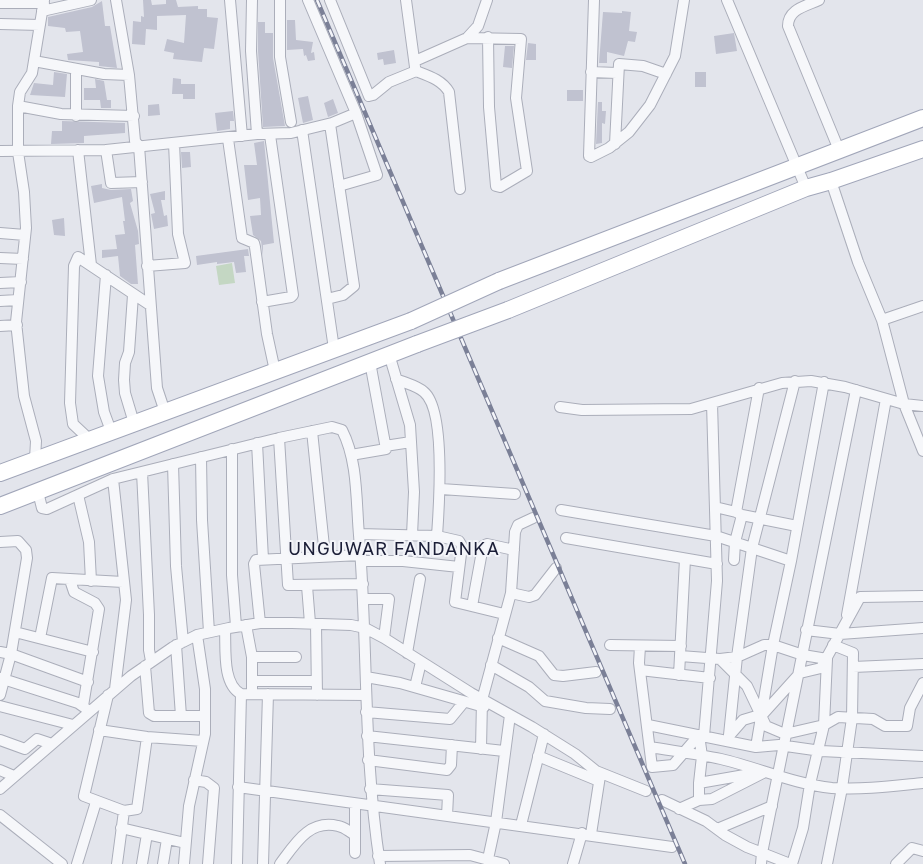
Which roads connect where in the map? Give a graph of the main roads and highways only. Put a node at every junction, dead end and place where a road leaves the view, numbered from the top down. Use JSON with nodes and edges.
{"nodes":[{"id":1,"x":923,"y":118,"type":"edge"},
{"id":2,"x":923,"y":149,"type":"edge"},
{"id":3,"x":0,"y":473,"type":"edge"},
{"id":4,"x":0,"y":506,"type":"edge"}],
"edges":[{"from":1,"to":3,"type":"main road","bridge":true},
{"from":2,"to":4,"type":"main road","bridge":true}]}
